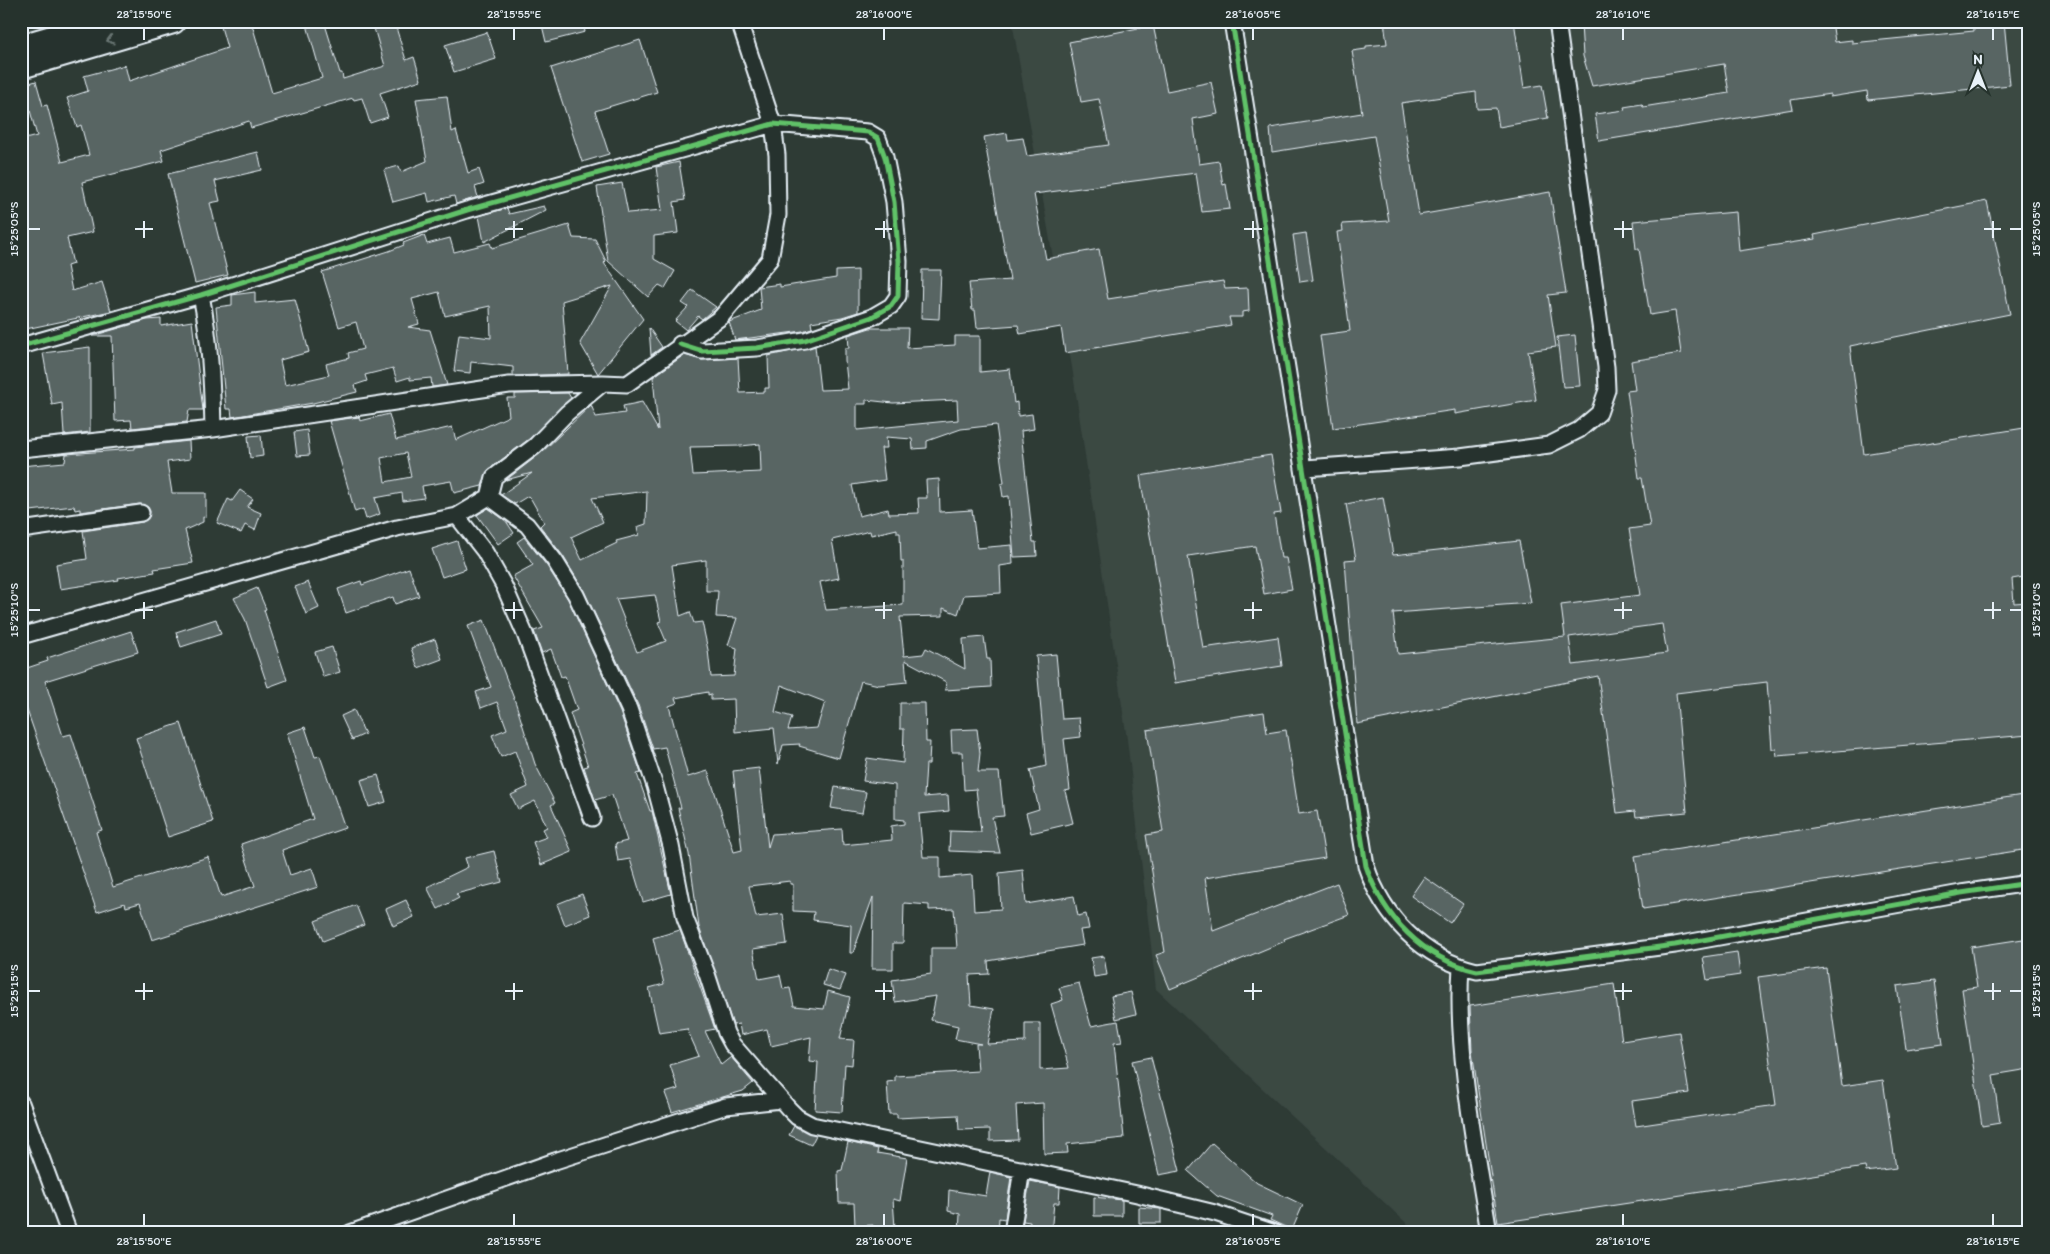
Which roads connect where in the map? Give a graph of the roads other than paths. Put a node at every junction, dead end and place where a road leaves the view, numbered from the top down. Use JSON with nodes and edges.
{"nodes":[{"id":1,"x":110,"y":21,"type":"edge"},
{"id":2,"x":174,"y":21,"type":"edge"},
{"id":3,"x":740,"y":21,"type":"edge"},
{"id":4,"x":1232,"y":21,"type":"edge"},
{"id":5,"x":1557,"y":21,"type":"edge"},
{"id":6,"x":21,"y":47,"type":"edge"},
{"id":7,"x":21,"y":66,"type":"edge"},
{"id":8,"x":773,"y":124,"type":"junction"},
{"id":9,"x":202,"y":295,"type":"junction"},
{"id":10,"x":680,"y":344,"type":"junction"},
{"id":11,"x":21,"y":346,"type":"edge"},
{"id":12,"x":602,"y":383,"type":"junction"},
{"id":13,"x":213,"y":429,"type":"junction"},
{"id":14,"x":21,"y":448,"type":"edge"},
{"id":15,"x":1305,"y":468,"type":"junction"},
{"id":16,"x":489,"y":497,"type":"junction"},
{"id":17,"x":141,"y":513,"type":"dead end"},
{"id":18,"x":457,"y":516,"type":"junction"},
{"id":19,"x":21,"y":530,"type":"edge"},
{"id":20,"x":21,"y":636,"type":"edge"},
{"id":21,"x":592,"y":818,"type":"dead end"},
{"id":22,"x":2029,"y":883,"type":"edge"},
{"id":23,"x":1461,"y":967,"type":"junction"},
{"id":24,"x":781,"y":1100,"type":"junction"},
{"id":25,"x":21,"y":1103,"type":"edge"},
{"id":26,"x":1022,"y":1169,"type":"junction"},
{"id":27,"x":2029,"y":1231,"type":"edge"},
{"id":28,"x":69,"y":1233,"type":"edge"},
{"id":29,"x":350,"y":1233,"type":"edge"},
{"id":30,"x":1012,"y":1233,"type":"edge"},
{"id":31,"x":1274,"y":1233,"type":"edge"},
{"id":32,"x":1489,"y":1233,"type":"edge"},
{"id":33,"x":2017,"y":1233,"type":"edge"}],
"edges":[{"from":1,"to":6,"type":"main road"},
{"from":2,"to":7,"type":"main road","one_way":true},
{"from":3,"to":8,"type":"street"},
{"from":4,"to":15,"type":"street"},
{"from":5,"to":15,"type":"street"},
{"from":8,"to":9,"type":"street"},
{"from":8,"to":10,"type":"street"},
{"from":8,"to":10,"type":"street"},
{"from":9,"to":11,"type":"street"},
{"from":9,"to":13,"type":"street"},
{"from":10,"to":12,"type":"street"},
{"from":12,"to":13,"type":"street"},
{"from":12,"to":16,"type":"street"},
{"from":13,"to":14,"type":"street"},
{"from":15,"to":23,"type":"street"},
{"from":16,"to":18,"type":"street"},
{"from":16,"to":24,"type":"street"},
{"from":17,"to":19,"type":"street"},
{"from":18,"to":20,"type":"street"},
{"from":18,"to":21,"type":"street"},
{"from":22,"to":23,"type":"street"},
{"from":23,"to":32,"type":"street"},
{"from":24,"to":26,"type":"street"},
{"from":24,"to":29,"type":"street"},
{"from":25,"to":28,"type":"street"},
{"from":26,"to":30,"type":"street"},
{"from":26,"to":31,"type":"street"},
{"from":27,"to":33,"type":"street"}]}
